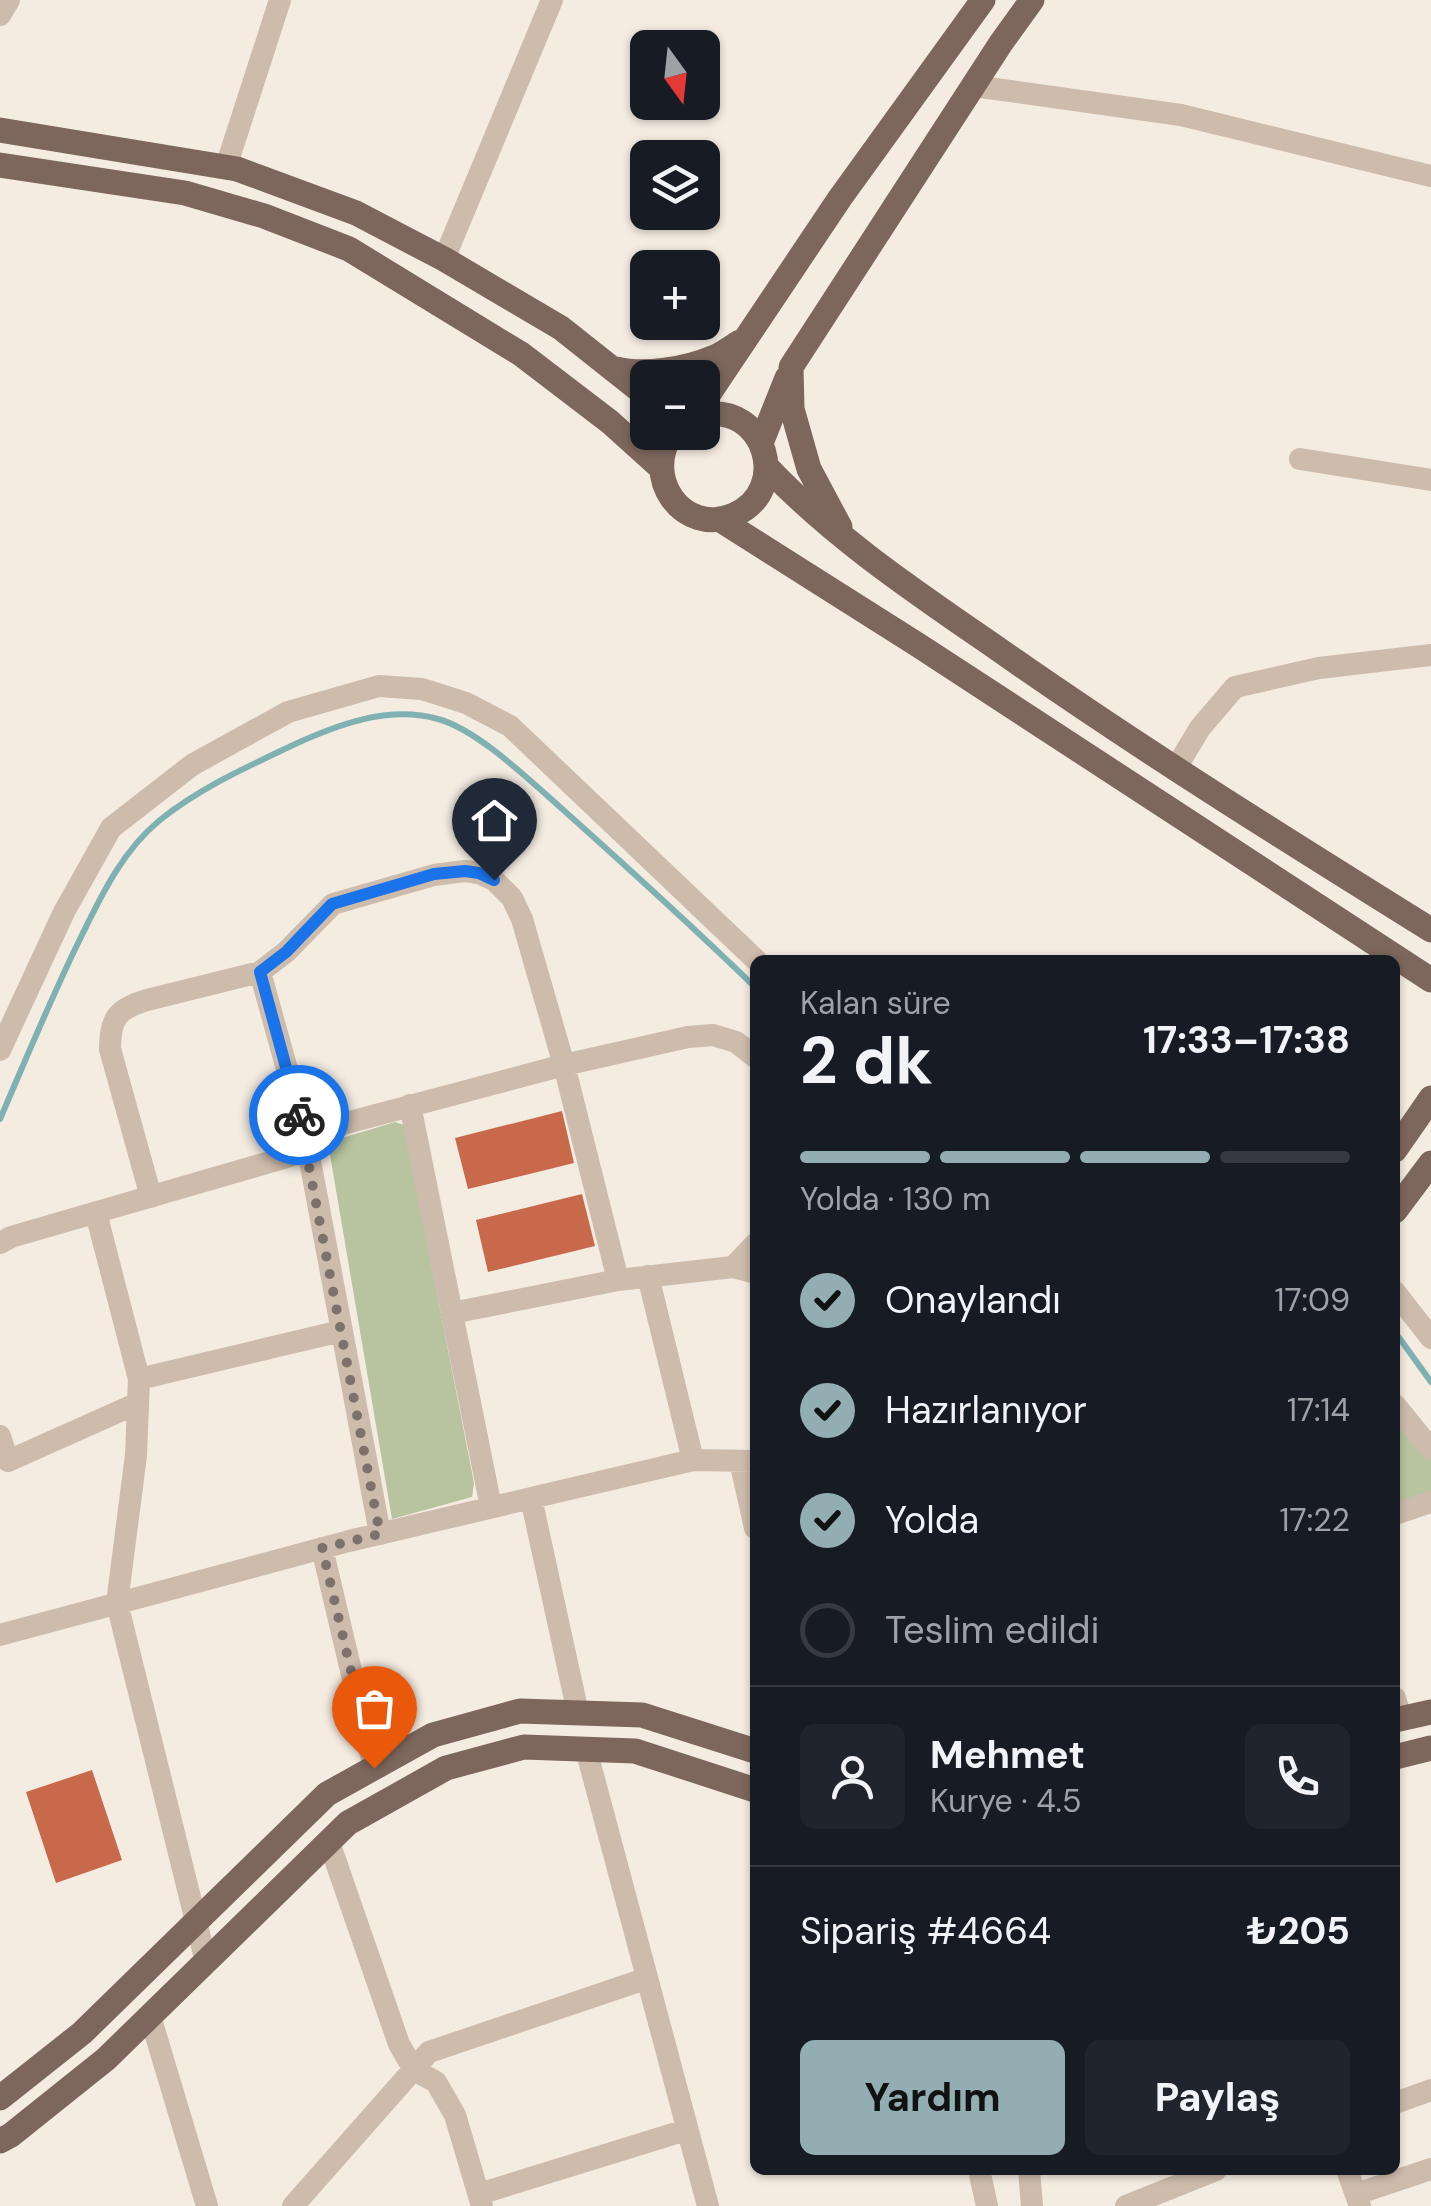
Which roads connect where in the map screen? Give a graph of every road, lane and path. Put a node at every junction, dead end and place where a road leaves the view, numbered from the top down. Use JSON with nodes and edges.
{"nodes":[{"id":1,"x":9,"y":0,"type":"edge"},
{"id":2,"x":280,"y":0,"type":"edge"},
{"id":3,"x":552,"y":0,"type":"edge"},
{"id":4,"x":983,"y":0,"type":"edge"},
{"id":5,"x":1032,"y":0,"type":"edge"},
{"id":6,"x":0,"y":15,"type":"edge"},
{"id":7,"x":974,"y":86,"type":"junction"},
{"id":8,"x":0,"y":130,"type":"edge"},
{"id":9,"x":0,"y":165,"type":"edge"},
{"id":10,"x":226,"y":167,"type":"junction"},
{"id":11,"x":1431,"y":176,"type":"edge"},
{"id":12,"x":444,"y":258,"type":"junction"},
{"id":13,"x":744,"y":340,"type":"junction"},
{"id":14,"x":792,"y":366,"type":"junction"},
{"id":15,"x":611,"y":368,"type":"junction"},
{"id":16,"x":720,"y":377,"type":"edge"},
{"id":17,"x":630,"y":382,"type":"edge"},
{"id":18,"x":720,"y":414,"type":"edge"},
{"id":19,"x":663,"y":450,"type":"edge"},
{"id":20,"x":764,"y":454,"type":"junction"},
{"id":21,"x":1300,"y":459,"type":"dead end"},
{"id":22,"x":660,"y":468,"type":"junction"},
{"id":23,"x":1431,"y":480,"type":"edge"},
{"id":24,"x":719,"y":518,"type":"junction"},
{"id":25,"x":847,"y":540,"type":"junction"},
{"id":26,"x":1431,"y":655,"type":"edge"},
{"id":27,"x":1176,"y":768,"type":"junction"},
{"id":28,"x":1431,"y":930,"type":"edge"},
{"id":29,"x":751,"y":955,"type":"edge"},
{"id":30,"x":1393,"y":955,"type":"edge"},
{"id":31,"x":1400,"y":960,"type":"edge"},
{"id":32,"x":260,"y":972,"type":"junction"},
{"id":33,"x":1431,"y":980,"type":"edge"},
{"id":34,"x":0,"y":1050,"type":"edge"},
{"id":35,"x":750,"y":1052,"type":"edge"},
{"id":36,"x":564,"y":1065,"type":"junction"},
{"id":37,"x":1431,"y":1098,"type":"edge"},
{"id":38,"x":410,"y":1104,"type":"junction"},
{"id":39,"x":306,"y":1143,"type":"junction"},
{"id":40,"x":1400,"y":1143,"type":"edge"},
{"id":41,"x":1431,"y":1164,"type":"edge"},
{"id":42,"x":151,"y":1197,"type":"junction"},
{"id":43,"x":1400,"y":1205,"type":"edge"},
{"id":44,"x":96,"y":1214,"type":"junction"},
{"id":45,"x":0,"y":1243,"type":"edge"},
{"id":46,"x":744,"y":1270,"type":"edge"},
{"id":47,"x":648,"y":1276,"type":"junction"},
{"id":48,"x":618,"y":1280,"type":"junction"},
{"id":49,"x":1400,"y":1298,"type":"edge"},
{"id":50,"x":452,"y":1312,"type":"junction"},
{"id":51,"x":341,"y":1331,"type":"junction"},
{"id":52,"x":1431,"y":1338,"type":"edge"},
{"id":53,"x":139,"y":1391,"type":"junction"},
{"id":54,"x":1400,"y":1411,"type":"edge"},
{"id":55,"x":0,"y":1436,"type":"edge"},
{"id":56,"x":1431,"y":1449,"type":"edge"},
{"id":57,"x":692,"y":1460,"type":"junction"},
{"id":58,"x":748,"y":1461,"type":"edge"},
{"id":59,"x":531,"y":1498,"type":"junction"},
{"id":60,"x":1431,"y":1502,"type":"edge"},
{"id":61,"x":491,"y":1508,"type":"junction"},
{"id":62,"x":1400,"y":1512,"type":"edge"},
{"id":63,"x":380,"y":1534,"type":"junction"},
{"id":64,"x":322,"y":1548,"type":"junction"},
{"id":65,"x":117,"y":1604,"type":"junction"},
{"id":66,"x":0,"y":1635,"type":"edge"},
{"id":67,"x":1400,"y":1712,"type":"edge"},
{"id":68,"x":1431,"y":1712,"type":"edge"},
{"id":69,"x":578,"y":1713,"type":"junction"},
{"id":70,"x":1431,"y":1748,"type":"edge"},
{"id":71,"x":586,"y":1749,"type":"junction"},
{"id":72,"x":750,"y":1749,"type":"edge"},
{"id":73,"x":1400,"y":1756,"type":"edge"},
{"id":74,"x":374,"y":1768,"type":"junction"},
{"id":75,"x":750,"y":1788,"type":"edge"},
{"id":76,"x":329,"y":1842,"type":"junction"},
{"id":77,"x":197,"y":1921,"type":"junction"},
{"id":78,"x":206,"y":1962,"type":"junction"},
{"id":79,"x":645,"y":1979,"type":"junction"},
{"id":80,"x":150,"y":2016,"type":"junction"},
{"id":81,"x":414,"y":2070,"type":"junction"},
{"id":82,"x":1431,"y":2090,"type":"edge"},
{"id":83,"x":0,"y":2098,"type":"edge"},
{"id":84,"x":1400,"y":2101,"type":"edge"},
{"id":85,"x":686,"y":2130,"type":"junction"},
{"id":86,"x":0,"y":2141,"type":"edge"},
{"id":87,"x":1431,"y":2169,"type":"edge"},
{"id":88,"x":981,"y":2175,"type":"edge"},
{"id":89,"x":1029,"y":2175,"type":"edge"},
{"id":90,"x":1204,"y":2175,"type":"edge"},
{"id":91,"x":1349,"y":2175,"type":"edge"},
{"id":92,"x":480,"y":2200,"type":"edge"},
{"id":93,"x":1358,"y":2200,"type":"edge"},
{"id":94,"x":207,"y":2206,"type":"edge"},
{"id":95,"x":293,"y":2206,"type":"edge"},
{"id":96,"x":708,"y":2206,"type":"edge"},
{"id":97,"x":988,"y":2206,"type":"edge"},
{"id":98,"x":1032,"y":2206,"type":"edge"},
{"id":99,"x":1126,"y":2206,"type":"edge"}],
"edges":[{"from":1,"to":6,"type":"street"},
{"from":2,"to":10,"type":"street"},
{"from":3,"to":12,"type":"street"},
{"from":4,"to":13,"type":"main road"},
{"from":5,"to":7,"type":"main road"},
{"from":7,"to":11,"type":"street"},
{"from":7,"to":14,"type":"main road"},
{"from":8,"to":10,"type":"main road"},
{"from":9,"to":22,"type":"main road"},
{"from":10,"to":12,"type":"main road"},
{"from":12,"to":15,"type":"main road"},
{"from":13,"to":15,"type":"main road"},
{"from":13,"to":16,"type":"main road"},
{"from":14,"to":20,"type":"main road"},
{"from":14,"to":25,"type":"main road"},
{"from":15,"to":17,"type":"main road"},
{"from":18,"to":20,"type":"main road"},
{"from":19,"to":22,"type":"main road"},
{"from":20,"to":24,"type":"main road"},
{"from":20,"to":25,"type":"main road"},
{"from":21,"to":23,"type":"street"},
{"from":22,"to":24,"type":"main road"},
{"from":24,"to":30,"type":"main road"},
{"from":25,"to":27,"type":"main road"},
{"from":26,"to":27,"type":"street"},
{"from":27,"to":28,"type":"main road"},
{"from":29,"to":34,"type":"street"},
{"from":31,"to":33,"type":"main road"},
{"from":32,"to":36,"type":"street"},
{"from":32,"to":39,"type":"street"},
{"from":32,"to":42,"type":"street"},
{"from":35,"to":36,"type":"street"},
{"from":36,"to":38,"type":"street"},
{"from":36,"to":48,"type":"street"},
{"from":37,"to":40,"type":"main road"},
{"from":38,"to":39,"type":"street"},
{"from":38,"to":50,"type":"street"},
{"from":39,"to":42,"type":"street"},
{"from":39,"to":51,"type":"street"},
{"from":41,"to":43,"type":"main road"},
{"from":42,"to":44,"type":"street"},
{"from":44,"to":45,"type":"street"},
{"from":44,"to":53,"type":"street"},
{"from":46,"to":47,"type":"street"},
{"from":47,"to":48,"type":"street"},
{"from":47,"to":57,"type":"street"},
{"from":48,"to":50,"type":"street"},
{"from":49,"to":52,"type":"street"},
{"from":50,"to":61,"type":"street"},
{"from":51,"to":53,"type":"street"},
{"from":51,"to":63,"type":"street"},
{"from":53,"to":55,"type":"street"},
{"from":53,"to":65,"type":"street"},
{"from":54,"to":56,"type":"street"},
{"from":57,"to":58,"type":"street"},
{"from":57,"to":59,"type":"street"},
{"from":59,"to":61,"type":"street"},
{"from":59,"to":69,"type":"street"},
{"from":60,"to":62,"type":"street"},
{"from":61,"to":63,"type":"street"},
{"from":63,"to":64,"type":"street"},
{"from":64,"to":65,"type":"street"},
{"from":64,"to":74,"type":"street"},
{"from":65,"to":66,"type":"street"},
{"from":65,"to":77,"type":"street"},
{"from":67,"to":68,"type":"main road"},
{"from":69,"to":72,"type":"main road"},
{"from":69,"to":74,"type":"main road"},
{"from":70,"to":73,"type":"main road"},
{"from":71,"to":75,"type":"main road"},
{"from":71,"to":76,"type":"main road"},
{"from":71,"to":79,"type":"street"},
{"from":74,"to":77,"type":"main road"},
{"from":76,"to":78,"type":"main road"},
{"from":76,"to":81,"type":"street"},
{"from":77,"to":78,"type":"street"},
{"from":77,"to":83,"type":"main road"},
{"from":78,"to":80,"type":"main road"},
{"from":79,"to":81,"type":"street"},
{"from":79,"to":85,"type":"street"},
{"from":80,"to":86,"type":"main road"},
{"from":80,"to":94,"type":"street"},
{"from":81,"to":92,"type":"street"},
{"from":81,"to":95,"type":"street"},
{"from":82,"to":84,"type":"street"},
{"from":85,"to":92,"type":"street"},
{"from":85,"to":96,"type":"street"},
{"from":87,"to":93,"type":"street"},
{"from":88,"to":97,"type":"street"},
{"from":89,"to":98,"type":"street"},
{"from":90,"to":99,"type":"street"},
{"from":91,"to":93,"type":"street"}]}
